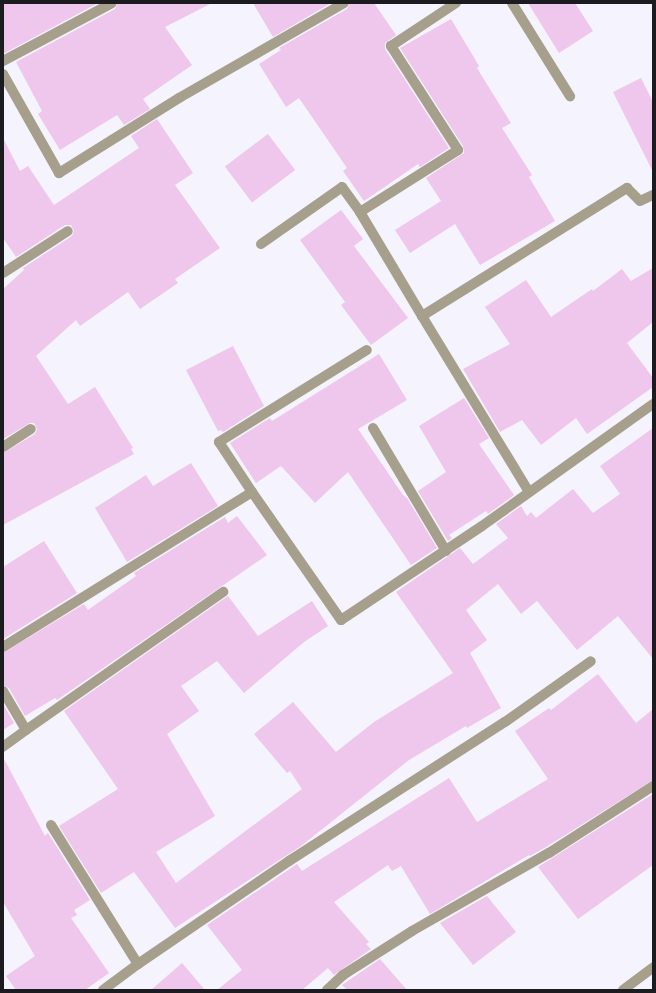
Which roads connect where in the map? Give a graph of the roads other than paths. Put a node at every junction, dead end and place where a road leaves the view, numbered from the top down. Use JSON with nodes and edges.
{"nodes":[{"id":1,"x":112,"y":3,"type":"edge"},
{"id":2,"x":344,"y":3,"type":"edge"},
{"id":3,"x":456,"y":3,"type":"edge"},
{"id":4,"x":512,"y":3,"type":"edge"},
{"id":5,"x":3,"y":61,"type":"edge"},
{"id":6,"x":3,"y":74,"type":"edge"},
{"id":7,"x":570,"y":96,"type":"dead end"},
{"id":8,"x":653,"y":195,"type":"edge"},
{"id":9,"x":360,"y":212,"type":"junction"},
{"id":10,"x":68,"y":231,"type":"dead end"},
{"id":11,"x":261,"y":244,"type":"dead end"},
{"id":12,"x":3,"y":273,"type":"edge"},
{"id":13,"x":422,"y":316,"type":"junction"},
{"id":14,"x":367,"y":350,"type":"dead end"},
{"id":15,"x":653,"y":404,"type":"edge"},
{"id":16,"x":373,"y":428,"type":"dead end"},
{"id":17,"x":31,"y":429,"type":"dead end"},
{"id":18,"x":3,"y":447,"type":"edge"},
{"id":19,"x":252,"y":492,"type":"junction"},
{"id":20,"x":530,"y":492,"type":"junction"},
{"id":21,"x":446,"y":550,"type":"junction"},
{"id":22,"x":223,"y":592,"type":"dead end"},
{"id":23,"x":3,"y":648,"type":"edge"},
{"id":24,"x":591,"y":661,"type":"dead end"},
{"id":25,"x":3,"y":691,"type":"edge"},
{"id":26,"x":26,"y":730,"type":"junction"},
{"id":27,"x":3,"y":747,"type":"edge"},
{"id":28,"x":653,"y":786,"type":"edge"},
{"id":29,"x":51,"y":825,"type":"dead end"},
{"id":30,"x":138,"y":964,"type":"junction"},
{"id":31,"x":653,"y":967,"type":"edge"},
{"id":32,"x":103,"y":990,"type":"edge"},
{"id":33,"x":326,"y":990,"type":"edge"},
{"id":34,"x":623,"y":990,"type":"edge"}],
"edges":[{"from":1,"to":5,"type":"street"},
{"from":2,"to":6,"type":"street"},
{"from":3,"to":9,"type":"street"},
{"from":4,"to":7,"type":"street"},
{"from":8,"to":13,"type":"street"},
{"from":9,"to":11,"type":"street"},
{"from":9,"to":13,"type":"street"},
{"from":10,"to":12,"type":"street"},
{"from":13,"to":20,"type":"street"},
{"from":14,"to":19,"type":"street"},
{"from":15,"to":20,"type":"street"},
{"from":16,"to":21,"type":"street"},
{"from":17,"to":18,"type":"street"},
{"from":19,"to":21,"type":"street"},
{"from":19,"to":23,"type":"street"},
{"from":20,"to":21,"type":"street"},
{"from":22,"to":26,"type":"street"},
{"from":24,"to":30,"type":"street"},
{"from":25,"to":26,"type":"street"},
{"from":26,"to":27,"type":"street"},
{"from":28,"to":33,"type":"street"},
{"from":29,"to":30,"type":"street"},
{"from":30,"to":32,"type":"street"},
{"from":31,"to":34,"type":"street"}]}
